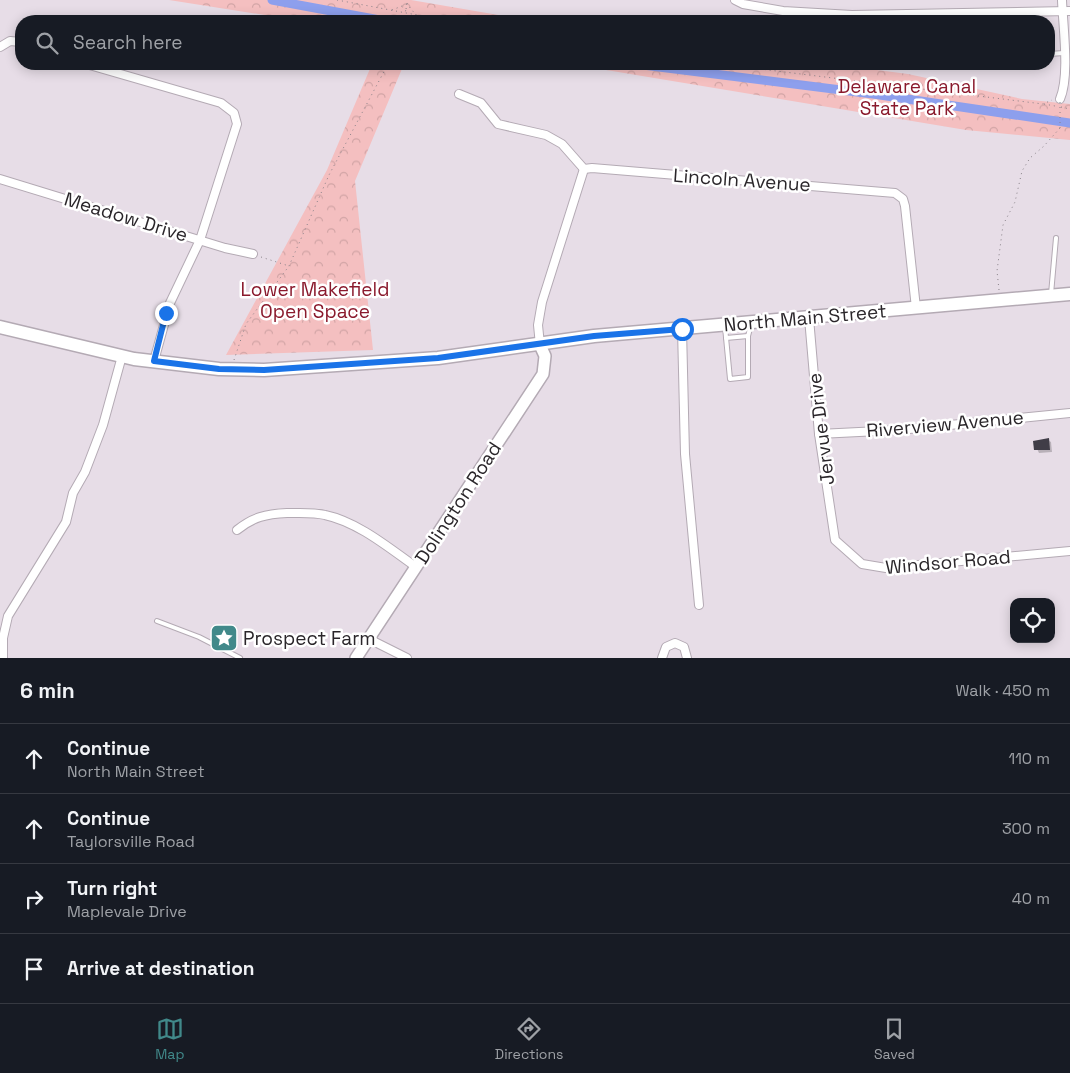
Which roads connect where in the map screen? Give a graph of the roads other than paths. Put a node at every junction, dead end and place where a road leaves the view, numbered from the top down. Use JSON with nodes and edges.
{"nodes":[{"id":1,"x":735,"y":0,"type":"edge"},
{"id":2,"x":1062,"y":0,"type":"edge"},
{"id":3,"x":1066,"y":11,"type":"edge"},
{"id":4,"x":15,"y":41,"type":"edge"},
{"id":5,"x":0,"y":47,"type":"edge"},
{"id":6,"x":1055,"y":54,"type":"edge"},
{"id":7,"x":1064,"y":54,"type":"junction"},
{"id":8,"x":107,"y":70,"type":"edge"},
{"id":9,"x":459,"y":94,"type":"dead end"},
{"id":10,"x":1060,"y":99,"type":"road end"},
{"id":11,"x":583,"y":168,"type":"junction"},
{"id":12,"x":0,"y":179,"type":"edge"},
{"id":13,"x":1056,"y":238,"type":"dead end"},
{"id":14,"x":200,"y":240,"type":"junction"},
{"id":15,"x":253,"y":254,"type":"road end"},
{"id":16,"x":1070,"y":294,"type":"edge"},
{"id":17,"x":1051,"y":296,"type":"junction"},
{"id":18,"x":916,"y":308,"type":"junction"},
{"id":19,"x":809,"y":318,"type":"junction"},
{"id":20,"x":751,"y":323,"type":"junction"},
{"id":21,"x":0,"y":327,"type":"edge"},
{"id":22,"x":682,"y":329,"type":"junction"},
{"id":23,"x":725,"y":332,"type":"junction"},
{"id":24,"x":748,"y":336,"type":"junction"},
{"id":25,"x":540,"y":345,"type":"junction"},
{"id":26,"x":122,"y":356,"type":"junction"},
{"id":27,"x":154,"y":361,"type":"junction"},
{"id":28,"x":1070,"y":413,"type":"edge"},
{"id":29,"x":819,"y":434,"type":"junction"},
{"id":30,"x":237,"y":530,"type":"dead end"},
{"id":31,"x":835,"y":540,"type":"joint"},
{"id":32,"x":1070,"y":551,"type":"edge"},
{"id":33,"x":416,"y":567,"type":"junction"},
{"id":34,"x":699,"y":605,"type":"dead end"},
{"id":35,"x":157,"y":621,"type":"dead end"},
{"id":36,"x":369,"y":639,"type":"junction"},
{"id":37,"x":3,"y":658,"type":"edge"},
{"id":38,"x":240,"y":658,"type":"edge"},
{"id":39,"x":356,"y":658,"type":"edge"},
{"id":40,"x":407,"y":658,"type":"edge"},
{"id":41,"x":662,"y":658,"type":"edge"},
{"id":42,"x":688,"y":658,"type":"edge"}],
"edges":[{"from":1,"to":3,"type":"street"},
{"from":2,"to":3,"type":"street"},
{"from":3,"to":7,"type":"street"},
{"from":4,"to":5,"type":"street"},
{"from":6,"to":7,"type":"lane"},
{"from":7,"to":10,"type":"street"},
{"from":8,"to":14,"type":"street"},
{"from":9,"to":11,"type":"street"},
{"from":11,"to":18,"type":"street","name":"Lincoln Avenue"},
{"from":11,"to":25,"type":"street"},
{"from":12,"to":14,"type":"street","name":"Meadow Drive"},
{"from":13,"to":17,"type":"lane"},
{"from":14,"to":15,"type":"street","name":"Meadow Drive"},
{"from":14,"to":27,"type":"street"},
{"from":16,"to":17,"type":"main road","name":"North Main Street"},
{"from":17,"to":18,"type":"main road","name":"North Main Street"},
{"from":18,"to":19,"type":"main road","name":"North Main Street"},
{"from":19,"to":20,"type":"main road","name":"North Main Street"},
{"from":19,"to":29,"type":"street","name":"Jervue Drive"},
{"from":20,"to":23,"type":"main road","name":"North Main Street"},
{"from":20,"to":24,"type":"lane"},
{"from":21,"to":26,"type":"main road","name":"North Main Street"},
{"from":22,"to":23,"type":"main road","name":"North Main Street"},
{"from":22,"to":25,"type":"main road","name":"North Main Street"},
{"from":22,"to":34,"type":"street"},
{"from":23,"to":24,"type":"lane"},
{"from":23,"to":24,"type":"lane"},
{"from":25,"to":27,"type":"main road","name":"North Main Street"},
{"from":25,"to":33,"type":"street","name":"Dolington Road"},
{"from":26,"to":27,"type":"main road","name":"North Main Street"},
{"from":26,"to":37,"type":"street"},
{"from":28,"to":29,"type":"street","name":"Riverview Avenue"},
{"from":29,"to":31,"type":"street","name":"Jervue Drive"},
{"from":30,"to":33,"type":"street"},
{"from":31,"to":32,"type":"street","name":"Windsor Road"},
{"from":33,"to":36,"type":"street","name":"Dolington Road"},
{"from":35,"to":38,"type":"lane"},
{"from":36,"to":39,"type":"street","name":"Dolington Road"},
{"from":36,"to":40,"type":"street"},
{"from":41,"to":42,"type":"street"}]}
